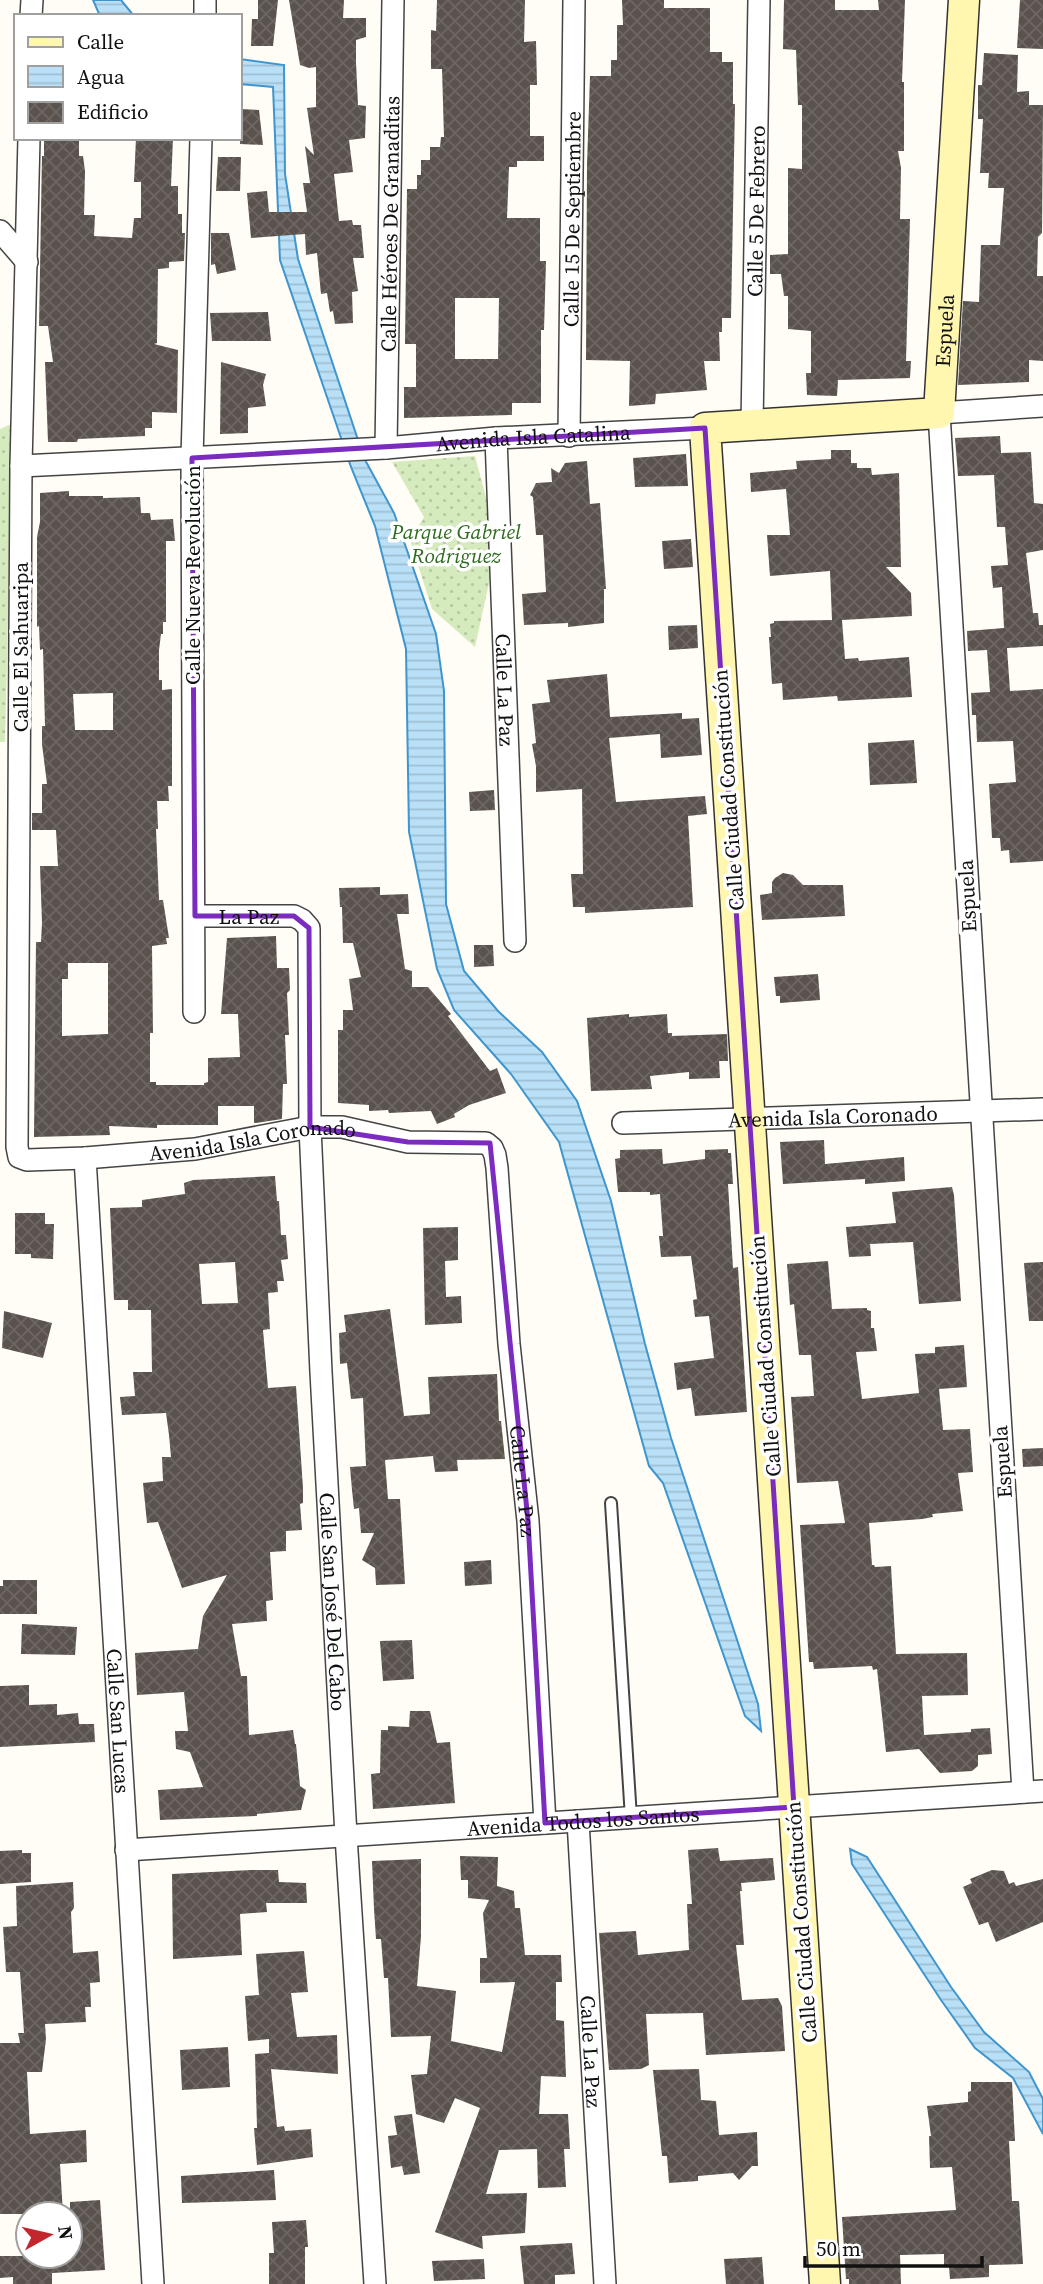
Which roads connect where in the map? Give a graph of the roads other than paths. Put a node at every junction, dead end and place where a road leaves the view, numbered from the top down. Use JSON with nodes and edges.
{"nodes":[{"id":1,"x":393,"y":0,"type":"edge"},
{"id":2,"x":574,"y":0,"type":"edge"},
{"id":3,"x":759,"y":0,"type":"edge"},
{"id":4,"x":964,"y":0,"type":"edge"},
{"id":5,"x":29,"y":140,"type":"edge"},
{"id":6,"x":201,"y":140,"type":"edge"},
{"id":7,"x":0,"y":231,"type":"edge"},
{"id":8,"x":27,"y":262,"type":"junction"},
{"id":9,"x":1043,"y":406,"type":"edge"},
{"id":10,"x":939,"y":413,"type":"junction"},
{"id":11,"x":752,"y":425,"type":"junction"},
{"id":12,"x":705,"y":428,"type":"junction"},
{"id":13,"x":569,"y":436,"type":"junction"},
{"id":14,"x":496,"y":439,"type":"junction"},
{"id":15,"x":379,"y":448,"type":"junction"},
{"id":16,"x":192,"y":458,"type":"junction"},
{"id":17,"x":21,"y":466,"type":"junction"},
{"id":18,"x":195,"y":916,"type":"junction"},
{"id":19,"x":302,"y":920,"type":"joint"},
{"id":20,"x":515,"y":941,"type":"dead end"},
{"id":21,"x":194,"y":1013,"type":"dead end"},
{"id":22,"x":1043,"y":1109,"type":"edge"},
{"id":23,"x":980,"y":1111,"type":"junction"},
{"id":24,"x":749,"y":1119,"type":"junction"},
{"id":25,"x":623,"y":1123,"type":"dead end"},
{"id":26,"x":310,"y":1127,"type":"junction"},
{"id":27,"x":486,"y":1143,"type":"joint"},
{"id":28,"x":19,"y":1157,"type":"joint"},
{"id":29,"x":85,"y":1158,"type":"junction"},
{"id":30,"x":611,"y":1503,"type":"dead end"},
{"id":31,"x":1033,"y":1792,"type":"edge"},
{"id":32,"x":794,"y":1807,"type":"junction"},
{"id":33,"x":631,"y":1818,"type":"junction"},
{"id":34,"x":578,"y":1821,"type":"junction"},
{"id":35,"x":545,"y":1823,"type":"junction"},
{"id":36,"x":346,"y":1836,"type":"junction"},
{"id":37,"x":126,"y":1850,"type":"junction"},
{"id":38,"x":153,"y":2284,"type":"edge"},
{"id":39,"x":375,"y":2284,"type":"edge"},
{"id":40,"x":605,"y":2284,"type":"edge"},
{"id":41,"x":825,"y":2284,"type":"edge"}],
"edges":[{"from":1,"to":15,"type":"street","name":"Calle Héroes De Granaditas"},
{"from":2,"to":13,"type":"street","name":"Calle 15 De Septiembre"},
{"from":3,"to":11,"type":"street","name":"Calle 5 De Febrero"},
{"from":4,"to":10,"type":"street","name":"Espuela"},
{"from":5,"to":8,"type":"street","name":"Calle El Sahuaripa"},
{"from":6,"to":16,"type":"street","name":"Calle Nueva Revolución"},
{"from":7,"to":8,"type":"street"},
{"from":8,"to":17,"type":"street","name":"Calle El Sahuaripa"},
{"from":9,"to":10,"type":"street","name":"Avenida Isla Catalina"},
{"from":10,"to":11,"type":"street","name":"Avenida Isla Catalina"},
{"from":10,"to":23,"type":"street","name":"Espuela"},
{"from":11,"to":12,"type":"street","name":"Avenida Isla Catalina"},
{"from":12,"to":13,"type":"street","name":"Avenida Isla Catalina"},
{"from":12,"to":24,"type":"street","name":"Calle Ciudad Constitución"},
{"from":13,"to":14,"type":"street","name":"Avenida Isla Catalina"},
{"from":14,"to":15,"type":"street","name":"Avenida Isla Catalina"},
{"from":14,"to":20,"type":"street","name":"Calle La Paz"},
{"from":15,"to":16,"type":"street","name":"Avenida Isla Catalina"},
{"from":16,"to":17,"type":"street","name":"Avenida Isla Catalina"},
{"from":16,"to":18,"type":"street","name":"Calle Nueva Revolución"},
{"from":17,"to":28,"type":"street","name":"Calle El Sahuaripa"},
{"from":18,"to":19,"type":"street","name":"La Paz"},
{"from":18,"to":21,"type":"street","name":"Calle Nueva Revolución"},
{"from":19,"to":26,"type":"street","name":"Calle San José Del Cabo"},
{"from":22,"to":23,"type":"street","name":"Avenida Isla Coronado"},
{"from":23,"to":24,"type":"street","name":"Avenida Isla Coronado"},
{"from":23,"to":31,"type":"street","name":"Espuela"},
{"from":24,"to":25,"type":"street","name":"Avenida Isla Coronado"},
{"from":24,"to":32,"type":"street","name":"Calle Ciudad Constitución"},
{"from":26,"to":27,"type":"street","name":"Avenida Isla Coronado"},
{"from":26,"to":29,"type":"street","name":"Avenida Isla Coronado"},
{"from":26,"to":36,"type":"street","name":"Calle San José Del Cabo"},
{"from":27,"to":35,"type":"street","name":"Calle La Paz"},
{"from":28,"to":29,"type":"street","name":"Avenida Isla Coronado"},
{"from":29,"to":37,"type":"street","name":"Calle San Lucas"},
{"from":30,"to":33,"type":"lane"},
{"from":31,"to":32,"type":"street","name":"Avenida Todos los Santos"},
{"from":32,"to":33,"type":"street","name":"Avenida Todos los Santos"},
{"from":32,"to":41,"type":"street","name":"Calle Ciudad Constitución"},
{"from":33,"to":34,"type":"street","name":"Avenida Todos los Santos"},
{"from":34,"to":35,"type":"street","name":"Avenida Todos los Santos"},
{"from":34,"to":40,"type":"street","name":"Calle La Paz"},
{"from":35,"to":36,"type":"street","name":"Avenida Todos los Santos"},
{"from":36,"to":37,"type":"street","name":"Avenida Todos los Santos"},
{"from":36,"to":39,"type":"street","name":"Calle San José Del Cabo"},
{"from":37,"to":38,"type":"street","name":"Calle San Lucas"}]}
